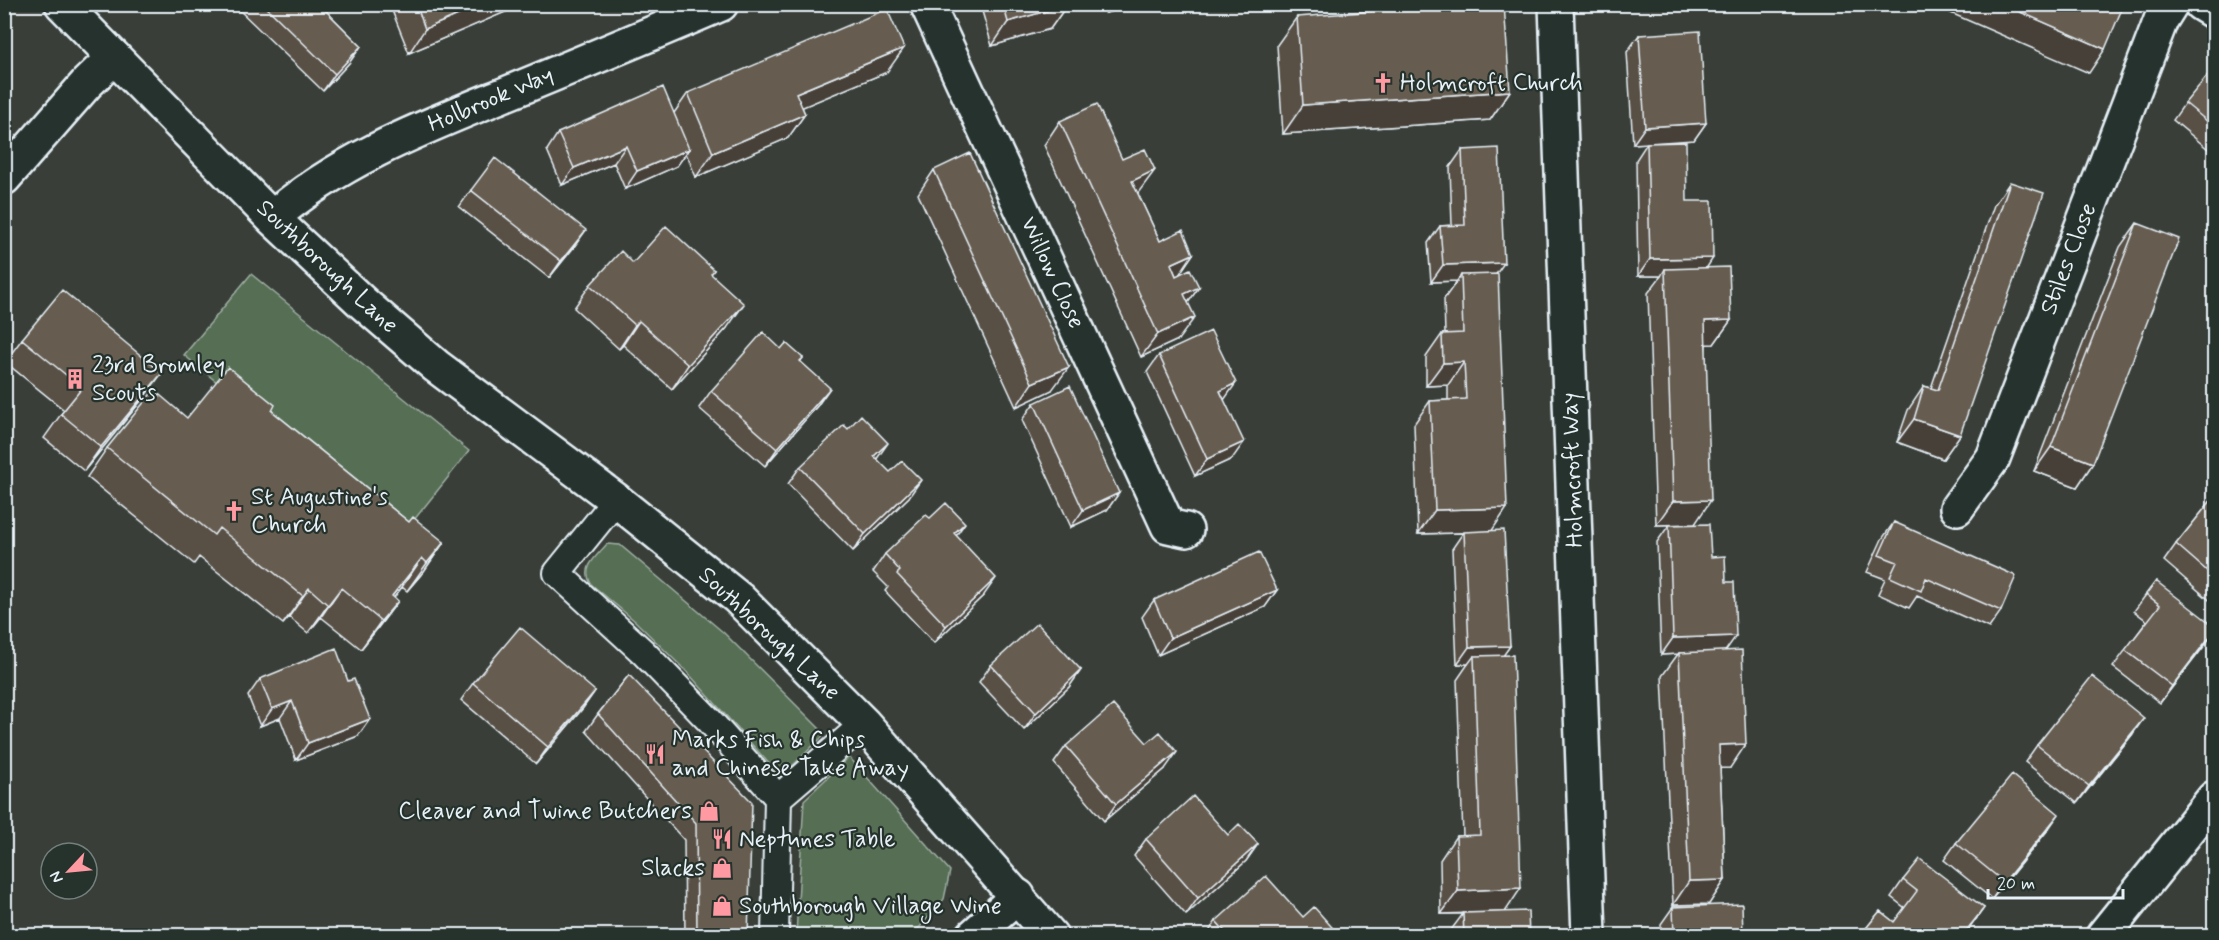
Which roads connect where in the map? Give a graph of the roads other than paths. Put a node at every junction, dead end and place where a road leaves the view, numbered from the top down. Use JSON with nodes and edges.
{"nodes":[{"id":1,"x":62,"y":4,"type":"edge"},
{"id":2,"x":722,"y":4,"type":"edge"},
{"id":3,"x":927,"y":4,"type":"edge"},
{"id":4,"x":1556,"y":4,"type":"edge"},
{"id":5,"x":2171,"y":4,"type":"edge"},
{"id":6,"x":2201,"y":4,"type":"edge"},
{"id":7,"x":2214,"y":12,"type":"edge"},
{"id":8,"x":114,"y":57,"type":"junction"},
{"id":9,"x":4,"y":178,"type":"edge"},
{"id":10,"x":272,"y":218,"type":"junction"},
{"id":11,"x":616,"y":500,"type":"junction"},
{"id":12,"x":1957,"y":508,"type":"dead end"},
{"id":13,"x":1186,"y":530,"type":"dead end"},
{"id":14,"x":864,"y":724,"type":"junction"},
{"id":15,"x":778,"y":798,"type":"junction"},
{"id":16,"x":2214,"y":798,"type":"edge"},
{"id":17,"x":2204,"y":832,"type":"edge"},
{"id":18,"x":1018,"y":896,"type":"junction"},
{"id":19,"x":775,"y":936,"type":"edge"},
{"id":20,"x":973,"y":936,"type":"edge"},
{"id":21,"x":1052,"y":936,"type":"edge"},
{"id":22,"x":1589,"y":936,"type":"edge"},
{"id":23,"x":2103,"y":936,"type":"edge"}],
"edges":[{"from":1,"to":8,"type":"street","name":"Southborough Lane"},
{"from":2,"to":10,"type":"street","name":"Holbrook Way"},
{"from":3,"to":13,"type":"street","name":"Willow Close"},
{"from":4,"to":22,"type":"street","name":"Holmcroft Way"},
{"from":5,"to":12,"type":"street","name":"Stiles Close"},
{"from":6,"to":7,"type":"street"},
{"from":8,"to":9,"type":"street"},
{"from":8,"to":10,"type":"street","name":"Southborough Lane"},
{"from":10,"to":11,"type":"street","name":"Southborough Lane"},
{"from":11,"to":14,"type":"street","name":"Southborough Lane"},
{"from":11,"to":15,"type":"lane"},
{"from":14,"to":15,"type":"lane"},
{"from":14,"to":18,"type":"street","name":"Southborough Lane"},
{"from":15,"to":19,"type":"lane"},
{"from":16,"to":17,"type":"street"},
{"from":17,"to":23,"type":"street"},
{"from":18,"to":20,"type":"street"},
{"from":18,"to":21,"type":"street","name":"Southborough Lane"}]}
